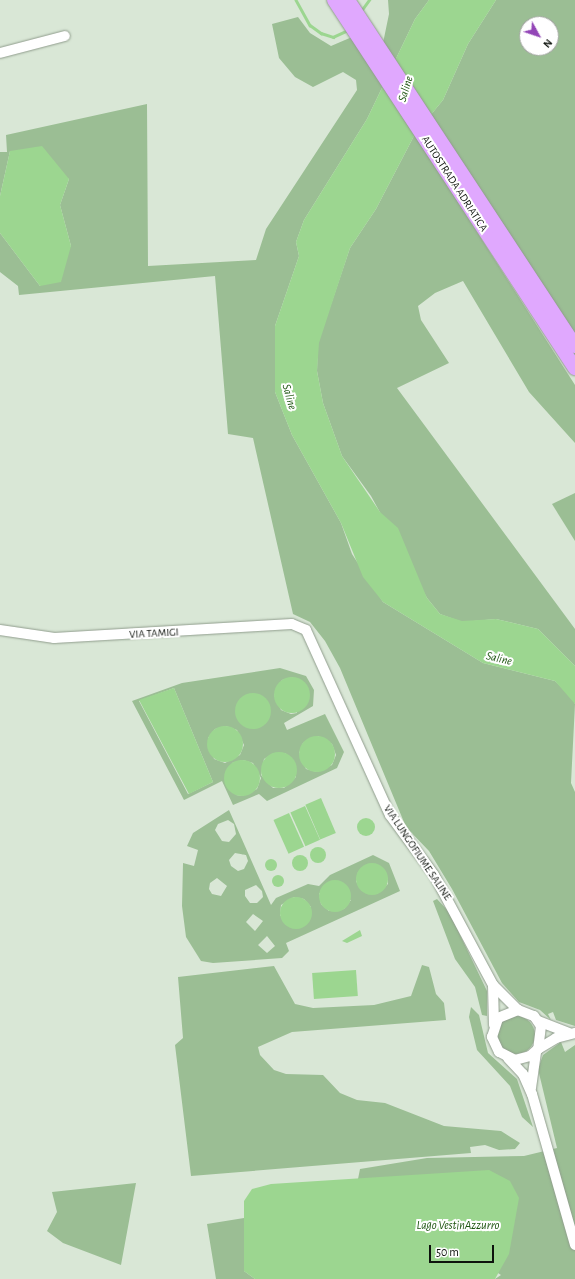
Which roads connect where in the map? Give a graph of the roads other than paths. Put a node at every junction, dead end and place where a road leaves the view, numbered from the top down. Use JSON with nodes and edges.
{"nodes":[{"id":1,"x":338,"y":0,"type":"edge"},
{"id":2,"x":65,"y":36,"type":"dead end"},
{"id":3,"x":0,"y":53,"type":"edge"},
{"id":4,"x":465,"y":189,"type":"junction"},
{"id":5,"x":575,"y":346,"type":"edge"},
{"id":6,"x":575,"y":368,"type":"edge"},
{"id":7,"x":0,"y":630,"type":"edge"},
{"id":8,"x":306,"y":630,"type":"joint"},
{"id":9,"x":493,"y":985,"type":"junction"},
{"id":10,"x":518,"y":1010,"type":"junction"},
{"id":11,"x":538,"y":1021,"type":"junction"},
{"id":12,"x":494,"y":1026,"type":"junction"},
{"id":13,"x":567,"y":1033,"type":"edge"},
{"id":14,"x":537,"y":1050,"type":"junction"},
{"id":15,"x":508,"y":1058,"type":"junction"},
{"id":16,"x":532,"y":1094,"type":"junction"},
{"id":17,"x":575,"y":1245,"type":"edge"}],
"edges":[{"from":1,"to":4,"type":"highway","name":"AUTOSTRADA ADRIATICA"},
{"from":2,"to":3,"type":"street"},
{"from":4,"to":5,"type":"highway","name":"AUTOSTRADA ADRIATICA"},
{"from":4,"to":6,"type":"highway","name":"AUTOSTRADA ADRIATICA"},
{"from":7,"to":8,"type":"street","name":"VIA TAMIGI"},
{"from":8,"to":9,"type":"street","name":"VIA LUNGOFIUME SALINE"},
{"from":9,"to":10,"type":"street","name":"VIA LUNGOFIUME SALINE"},
{"from":9,"to":12,"type":"street","name":"VIA LUNGOFIUME SALINE"},
{"from":10,"to":11,"type":"street"},
{"from":10,"to":12,"type":"street"},
{"from":11,"to":13,"type":"street"},
{"from":11,"to":14,"type":"street"},
{"from":12,"to":15,"type":"street"},
{"from":13,"to":14,"type":"street"},
{"from":14,"to":15,"type":"street"},
{"from":14,"to":16,"type":"street"},
{"from":15,"to":16,"type":"street"},
{"from":16,"to":17,"type":"street"}]}
